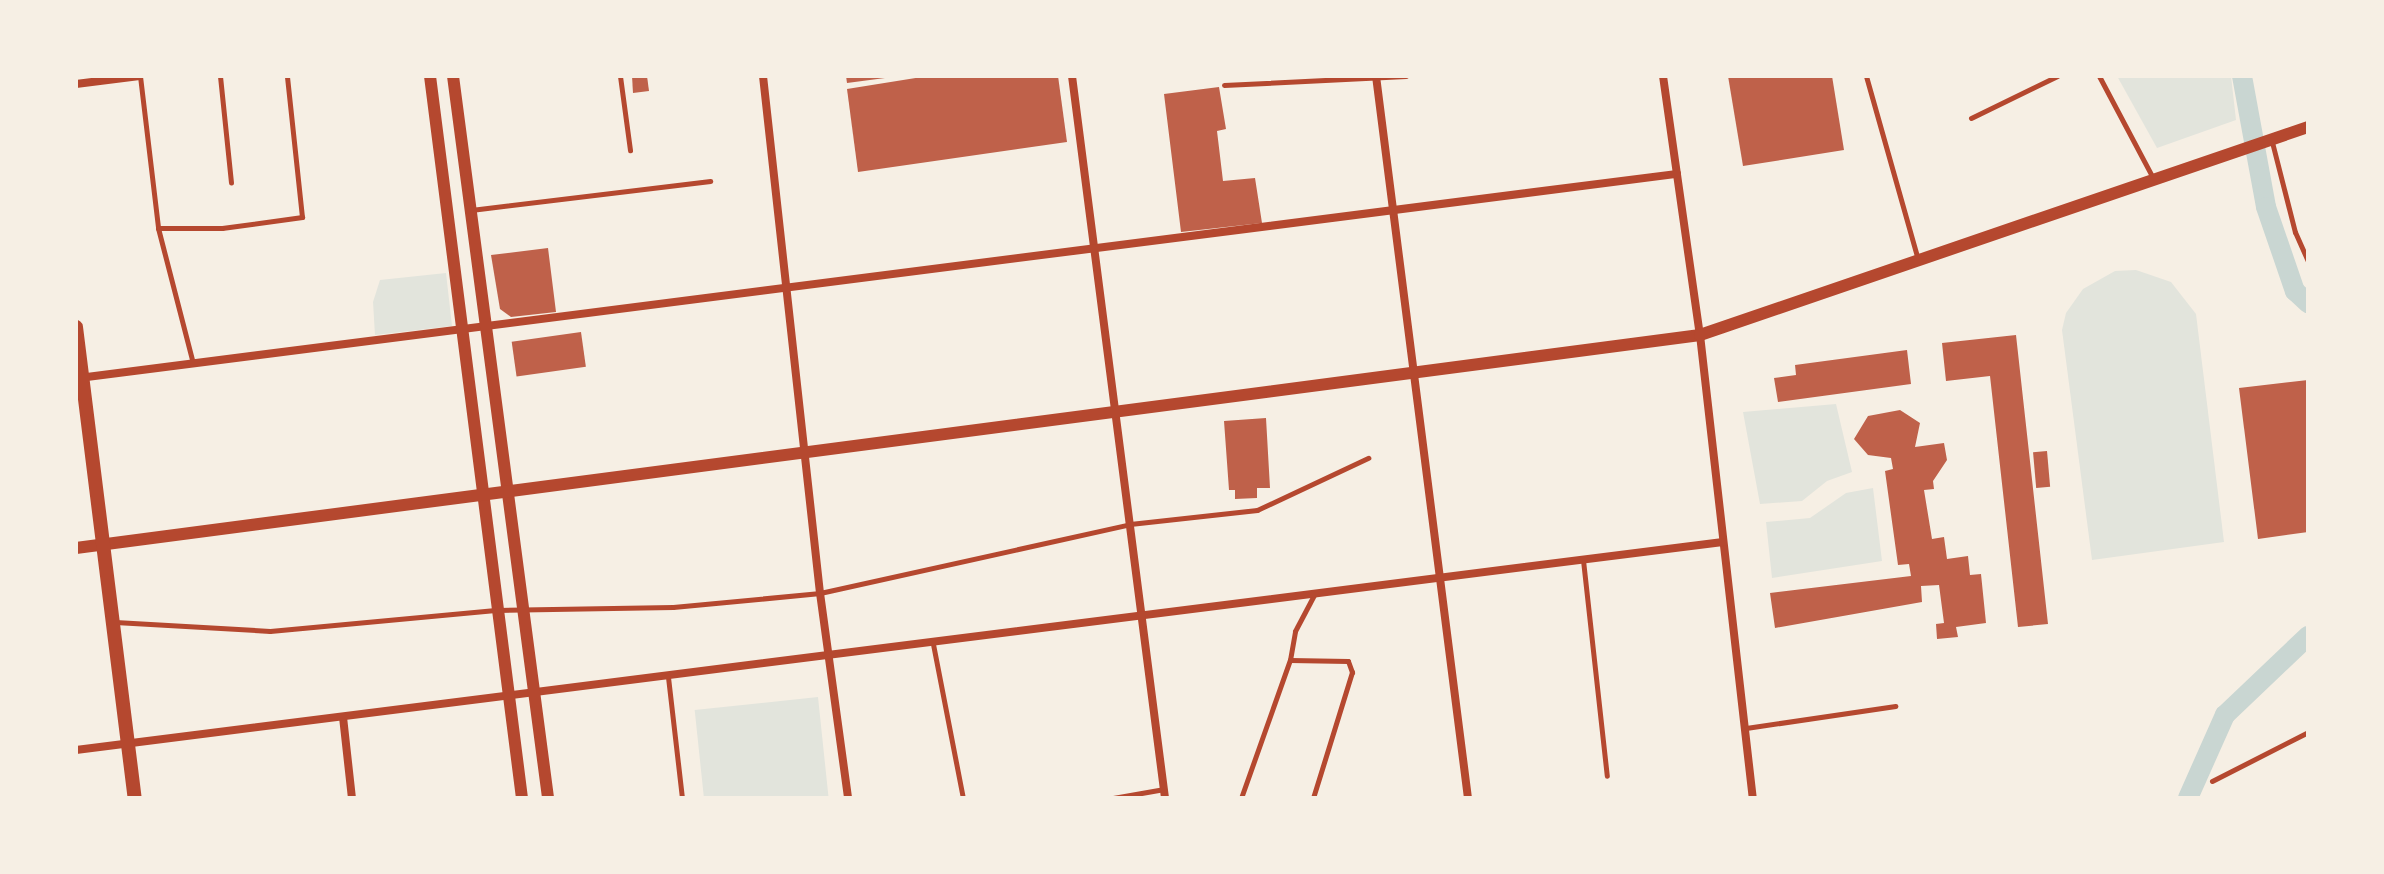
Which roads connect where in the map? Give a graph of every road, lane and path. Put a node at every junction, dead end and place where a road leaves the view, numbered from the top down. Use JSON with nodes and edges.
{"nodes":[{"id":1,"x":140,"y":76,"type":"edge"},
{"id":2,"x":220,"y":76,"type":"edge"},
{"id":3,"x":287,"y":76,"type":"edge"},
{"id":4,"x":430,"y":76,"type":"edge"},
{"id":5,"x":453,"y":76,"type":"edge"},
{"id":6,"x":620,"y":76,"type":"edge"},
{"id":7,"x":763,"y":76,"type":"edge"},
{"id":8,"x":1072,"y":76,"type":"edge"},
{"id":9,"x":1406,"y":76,"type":"edge"},
{"id":10,"x":1663,"y":76,"type":"edge"},
{"id":11,"x":1866,"y":76,"type":"edge"},
{"id":12,"x":2057,"y":76,"type":"edge"},
{"id":13,"x":2099,"y":76,"type":"edge"},
{"id":14,"x":1377,"y":77,"type":"edge"},
{"id":15,"x":76,"y":84,"type":"edge"},
{"id":16,"x":1224,"y":85,"type":"dead end"},
{"id":17,"x":1971,"y":118,"type":"dead end"},
{"id":18,"x":2308,"y":127,"type":"edge"},
{"id":19,"x":2272,"y":142,"type":"junction"},
{"id":20,"x":630,"y":150,"type":"dead end"},
{"id":21,"x":1677,"y":174,"type":"junction"},
{"id":22,"x":710,"y":181,"type":"dead end"},
{"id":23,"x":2154,"y":181,"type":"junction"},
{"id":24,"x":231,"y":182,"type":"dead end"},
{"id":25,"x":470,"y":210,"type":"junction"},
{"id":26,"x":1393,"y":210,"type":"junction"},
{"id":27,"x":158,"y":228,"type":"junction"},
{"id":28,"x":1095,"y":248,"type":"junction"},
{"id":29,"x":1918,"y":261,"type":"junction"},
{"id":30,"x":2308,"y":261,"type":"edge"},
{"id":31,"x":787,"y":287,"type":"junction"},
{"id":32,"x":486,"y":326,"type":"junction"},
{"id":33,"x":76,"y":327,"type":"edge"},
{"id":34,"x":462,"y":329,"type":"junction"},
{"id":35,"x":1700,"y":335,"type":"junction"},
{"id":36,"x":193,"y":363,"type":"junction"},
{"id":37,"x":1414,"y":374,"type":"junction"},
{"id":38,"x":79,"y":378,"type":"edge"},
{"id":39,"x":1116,"y":414,"type":"junction"},
{"id":40,"x":806,"y":456,"type":"junction"},
{"id":41,"x":1368,"y":458,"type":"dead end"},
{"id":42,"x":508,"y":493,"type":"junction"},
{"id":43,"x":484,"y":496,"type":"junction"},
{"id":44,"x":1130,"y":524,"type":"junction"},
{"id":45,"x":1723,"y":542,"type":"junction"},
{"id":46,"x":106,"y":544,"type":"junction"},
{"id":47,"x":76,"y":548,"type":"edge"},
{"id":48,"x":1583,"y":560,"type":"junction"},
{"id":49,"x":1440,"y":579,"type":"junction"},
{"id":50,"x":820,"y":593,"type":"junction"},
{"id":51,"x":1314,"y":595,"type":"junction"},
{"id":52,"x":498,"y":610,"type":"junction"},
{"id":53,"x":523,"y":610,"type":"junction"},
{"id":54,"x":1142,"y":617,"type":"junction"},
{"id":55,"x":114,"y":622,"type":"junction"},
{"id":56,"x":933,"y":644,"type":"junction"},
{"id":57,"x":830,"y":657,"type":"junction"},
{"id":58,"x":1290,"y":660,"type":"junction"},
{"id":59,"x":668,"y":677,"type":"junction"},
{"id":60,"x":534,"y":693,"type":"junction"},
{"id":61,"x":509,"y":697,"type":"junction"},
{"id":62,"x":1895,"y":706,"type":"dead end"},
{"id":63,"x":343,"y":717,"type":"junction"},
{"id":64,"x":1745,"y":728,"type":"junction"},
{"id":65,"x":2308,"y":732,"type":"edge"},
{"id":66,"x":128,"y":744,"type":"junction"},
{"id":67,"x":76,"y":750,"type":"edge"},
{"id":68,"x":1607,"y":776,"type":"dead end"},
{"id":69,"x":2212,"y":781,"type":"dead end"},
{"id":70,"x":1164,"y":794,"type":"edge"},
{"id":71,"x":135,"y":798,"type":"edge"},
{"id":72,"x":352,"y":798,"type":"edge"},
{"id":73,"x":522,"y":798,"type":"edge"},
{"id":74,"x":548,"y":798,"type":"edge"},
{"id":75,"x":682,"y":798,"type":"edge"},
{"id":76,"x":848,"y":798,"type":"edge"},
{"id":77,"x":963,"y":798,"type":"edge"},
{"id":78,"x":1113,"y":798,"type":"edge"},
{"id":79,"x":1241,"y":798,"type":"edge"},
{"id":80,"x":1313,"y":798,"type":"edge"},
{"id":81,"x":1468,"y":798,"type":"edge"},
{"id":82,"x":1753,"y":798,"type":"edge"}],
"edges":[{"from":1,"to":15,"type":"street"},
{"from":1,"to":27,"type":"lane"},
{"from":2,"to":24,"type":"lane"},
{"from":3,"to":27,"type":"lane"},
{"from":4,"to":34,"type":"street"},
{"from":5,"to":25,"type":"street"},
{"from":6,"to":20,"type":"lane"},
{"from":7,"to":31,"type":"street"},
{"from":8,"to":28,"type":"street"},
{"from":9,"to":14,"type":"lane"},
{"from":10,"to":21,"type":"street"},
{"from":11,"to":29,"type":"lane"},
{"from":12,"to":17,"type":"lane"},
{"from":13,"to":23,"type":"lane"},
{"from":14,"to":16,"type":"lane"},
{"from":14,"to":26,"type":"street"},
{"from":18,"to":19,"type":"street"},
{"from":19,"to":23,"type":"street"},
{"from":19,"to":30,"type":"lane"},
{"from":21,"to":26,"type":"street"},
{"from":21,"to":35,"type":"street"},
{"from":22,"to":25,"type":"lane"},
{"from":23,"to":29,"type":"street"},
{"from":25,"to":32,"type":"street"},
{"from":26,"to":28,"type":"street"},
{"from":26,"to":37,"type":"street"},
{"from":27,"to":36,"type":"lane"},
{"from":28,"to":31,"type":"street"},
{"from":28,"to":39,"type":"street"},
{"from":29,"to":35,"type":"street"},
{"from":31,"to":32,"type":"street"},
{"from":31,"to":40,"type":"street"},
{"from":32,"to":34,"type":"street"},
{"from":32,"to":42,"type":"street"},
{"from":33,"to":38,"type":"main road"},
{"from":34,"to":36,"type":"street"},
{"from":34,"to":43,"type":"street"},
{"from":35,"to":37,"type":"street"},
{"from":35,"to":45,"type":"street"},
{"from":36,"to":38,"type":"street"},
{"from":37,"to":39,"type":"street"},
{"from":37,"to":49,"type":"street"},
{"from":38,"to":46,"type":"main road"},
{"from":39,"to":40,"type":"street"},
{"from":39,"to":44,"type":"street"},
{"from":40,"to":42,"type":"street"},
{"from":40,"to":50,"type":"street"},
{"from":41,"to":44,"type":"lane"},
{"from":42,"to":43,"type":"street"},
{"from":42,"to":53,"type":"street"},
{"from":43,"to":46,"type":"street"},
{"from":43,"to":52,"type":"street"},
{"from":44,"to":50,"type":"lane"},
{"from":44,"to":54,"type":"street"},
{"from":45,"to":48,"type":"street"},
{"from":45,"to":64,"type":"street"},
{"from":46,"to":47,"type":"street"},
{"from":46,"to":55,"type":"main road"},
{"from":48,"to":49,"type":"street"},
{"from":48,"to":68,"type":"lane"},
{"from":49,"to":51,"type":"street"},
{"from":49,"to":81,"type":"street"},
{"from":50,"to":53,"type":"lane"},
{"from":50,"to":57,"type":"street"},
{"from":51,"to":54,"type":"street"},
{"from":51,"to":58,"type":"lane"},
{"from":52,"to":53,"type":"lane"},
{"from":52,"to":55,"type":"lane"},
{"from":52,"to":61,"type":"street"},
{"from":53,"to":60,"type":"street"},
{"from":54,"to":56,"type":"street"},
{"from":54,"to":70,"type":"street"},
{"from":55,"to":66,"type":"main road"},
{"from":56,"to":57,"type":"street"},
{"from":56,"to":77,"type":"lane"},
{"from":57,"to":59,"type":"street"},
{"from":57,"to":76,"type":"street"},
{"from":58,"to":79,"type":"lane"},
{"from":58,"to":80,"type":"lane"},
{"from":59,"to":60,"type":"street"},
{"from":59,"to":75,"type":"lane"},
{"from":60,"to":61,"type":"street"},
{"from":60,"to":74,"type":"street"},
{"from":61,"to":63,"type":"street"},
{"from":61,"to":73,"type":"street"},
{"from":62,"to":64,"type":"lane"},
{"from":63,"to":66,"type":"street"},
{"from":63,"to":72,"type":"street"},
{"from":64,"to":82,"type":"street"},
{"from":65,"to":69,"type":"lane"},
{"from":66,"to":67,"type":"street"},
{"from":66,"to":71,"type":"main road"},
{"from":70,"to":78,"type":"lane"}]}
